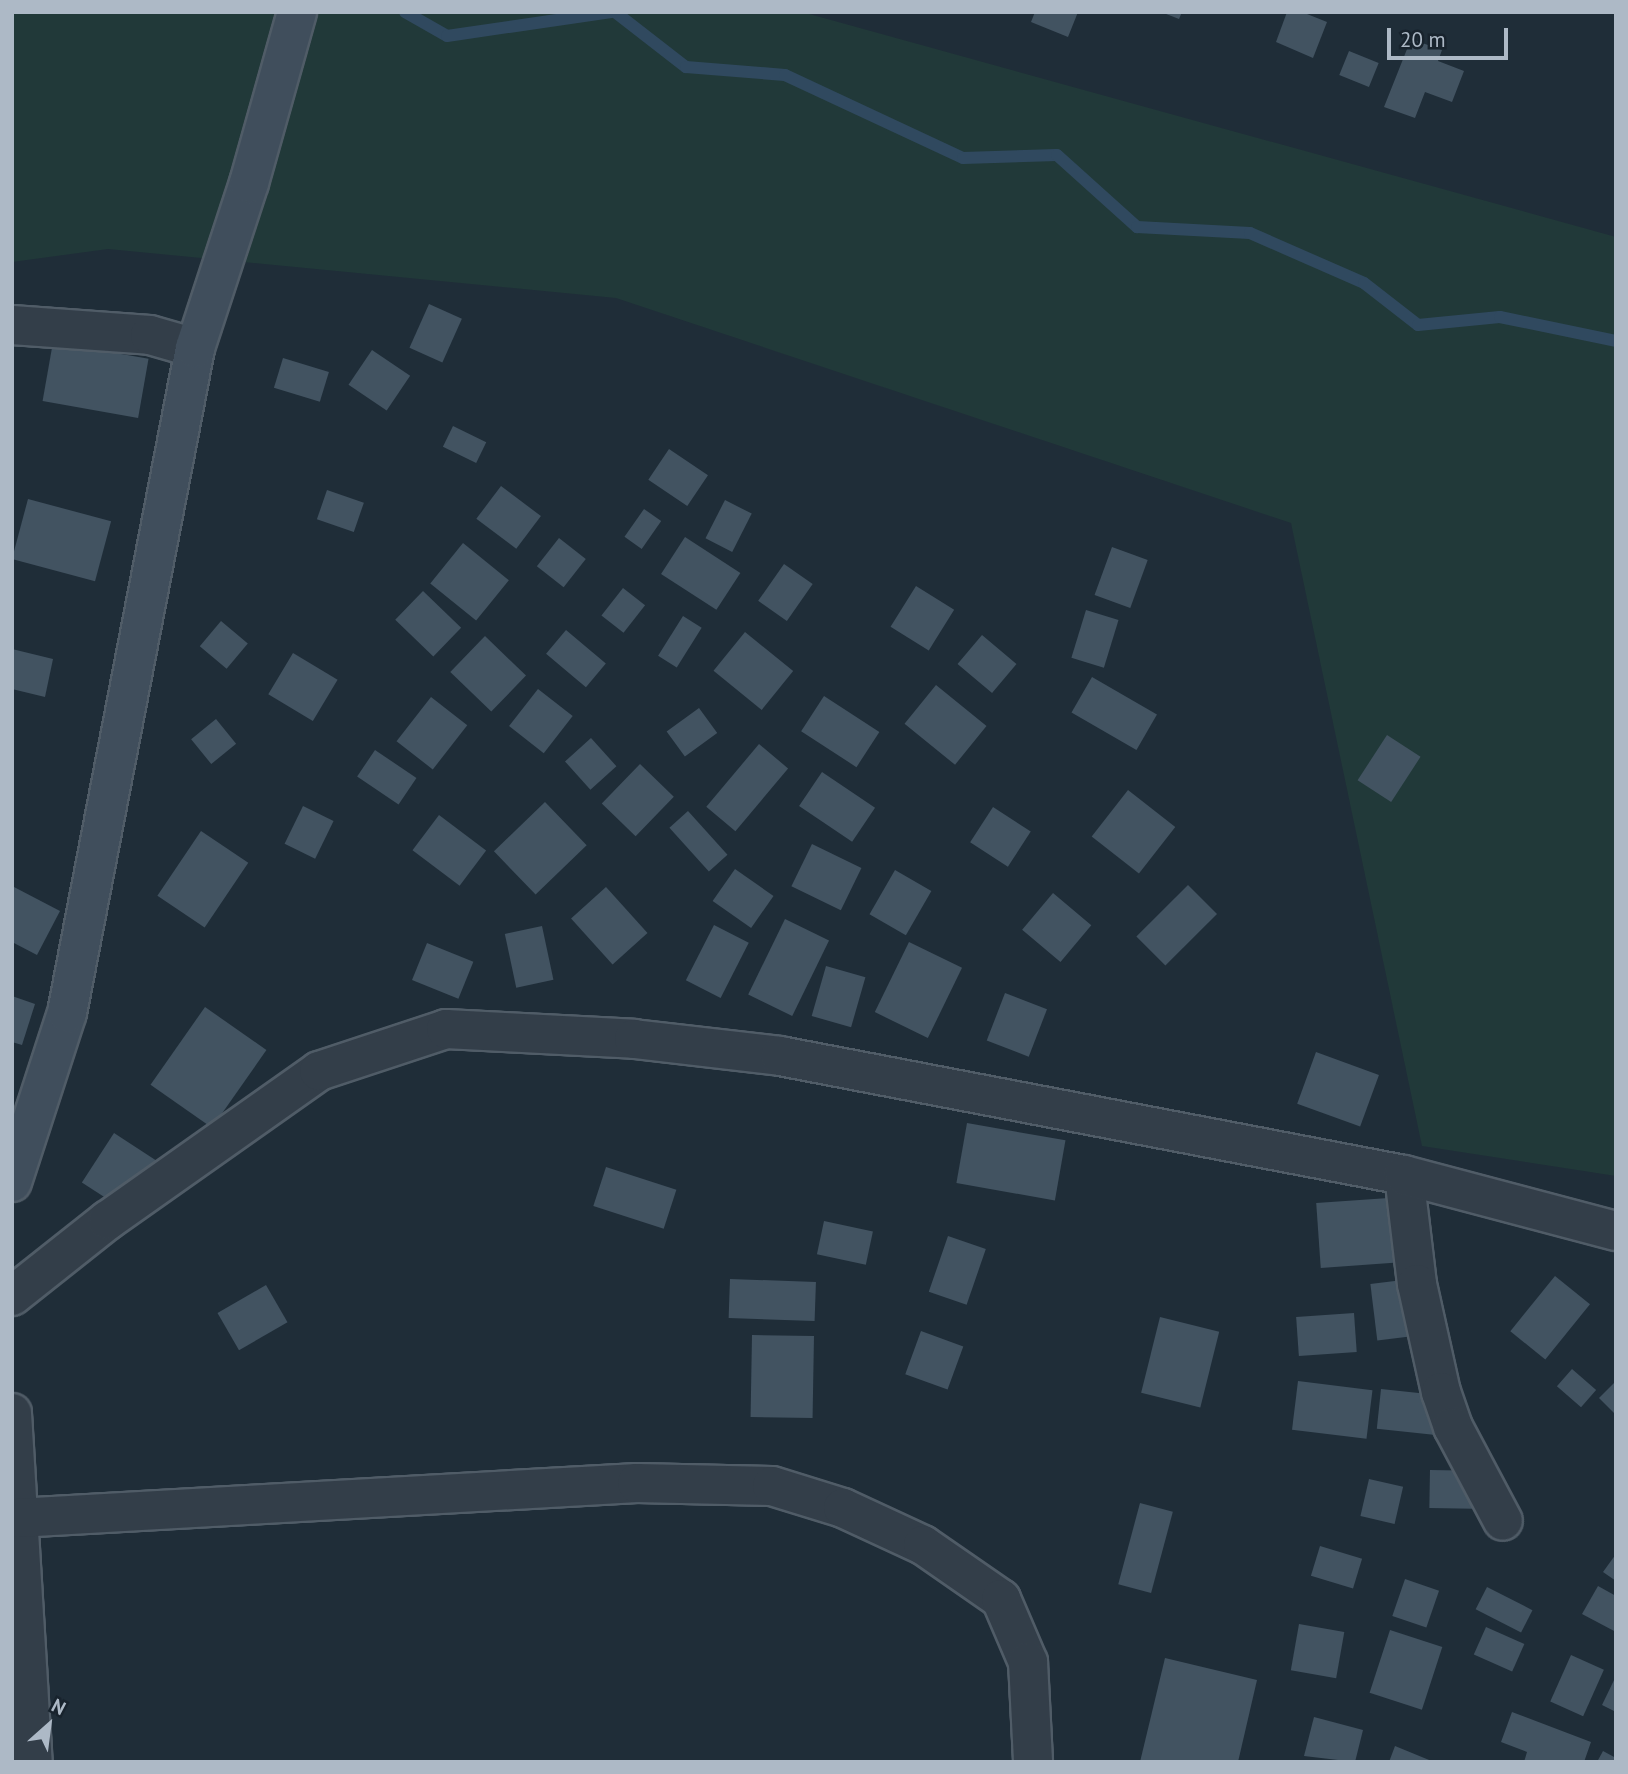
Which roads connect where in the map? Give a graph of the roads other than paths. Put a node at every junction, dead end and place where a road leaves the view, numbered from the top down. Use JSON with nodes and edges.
{"nodes":[{"id":1,"x":297,"y":12,"type":"edge"},
{"id":2,"x":12,"y":325,"type":"edge"},
{"id":3,"x":195,"y":348,"type":"junction"},
{"id":4,"x":1404,"y":1175,"type":"junction"},
{"id":5,"x":12,"y":1182,"type":"edge"},
{"id":6,"x":1616,"y":1231,"type":"edge"},
{"id":7,"x":12,"y":1296,"type":"edge"},
{"id":8,"x":12,"y":1413,"type":"edge"},
{"id":9,"x":17,"y":1518,"type":"junction"},
{"id":10,"x":1503,"y":1521,"type":"dead end"},
{"id":11,"x":33,"y":1762,"type":"edge"},
{"id":12,"x":1033,"y":1762,"type":"edge"}],
"edges":[{"from":1,"to":3,"type":"street"},
{"from":2,"to":3,"type":"street"},
{"from":3,"to":5,"type":"street"},
{"from":4,"to":6,"type":"street"},
{"from":4,"to":7,"type":"street"},
{"from":4,"to":10,"type":"street"},
{"from":8,"to":9,"type":"street"},
{"from":9,"to":11,"type":"street"},
{"from":9,"to":12,"type":"street"}]}
